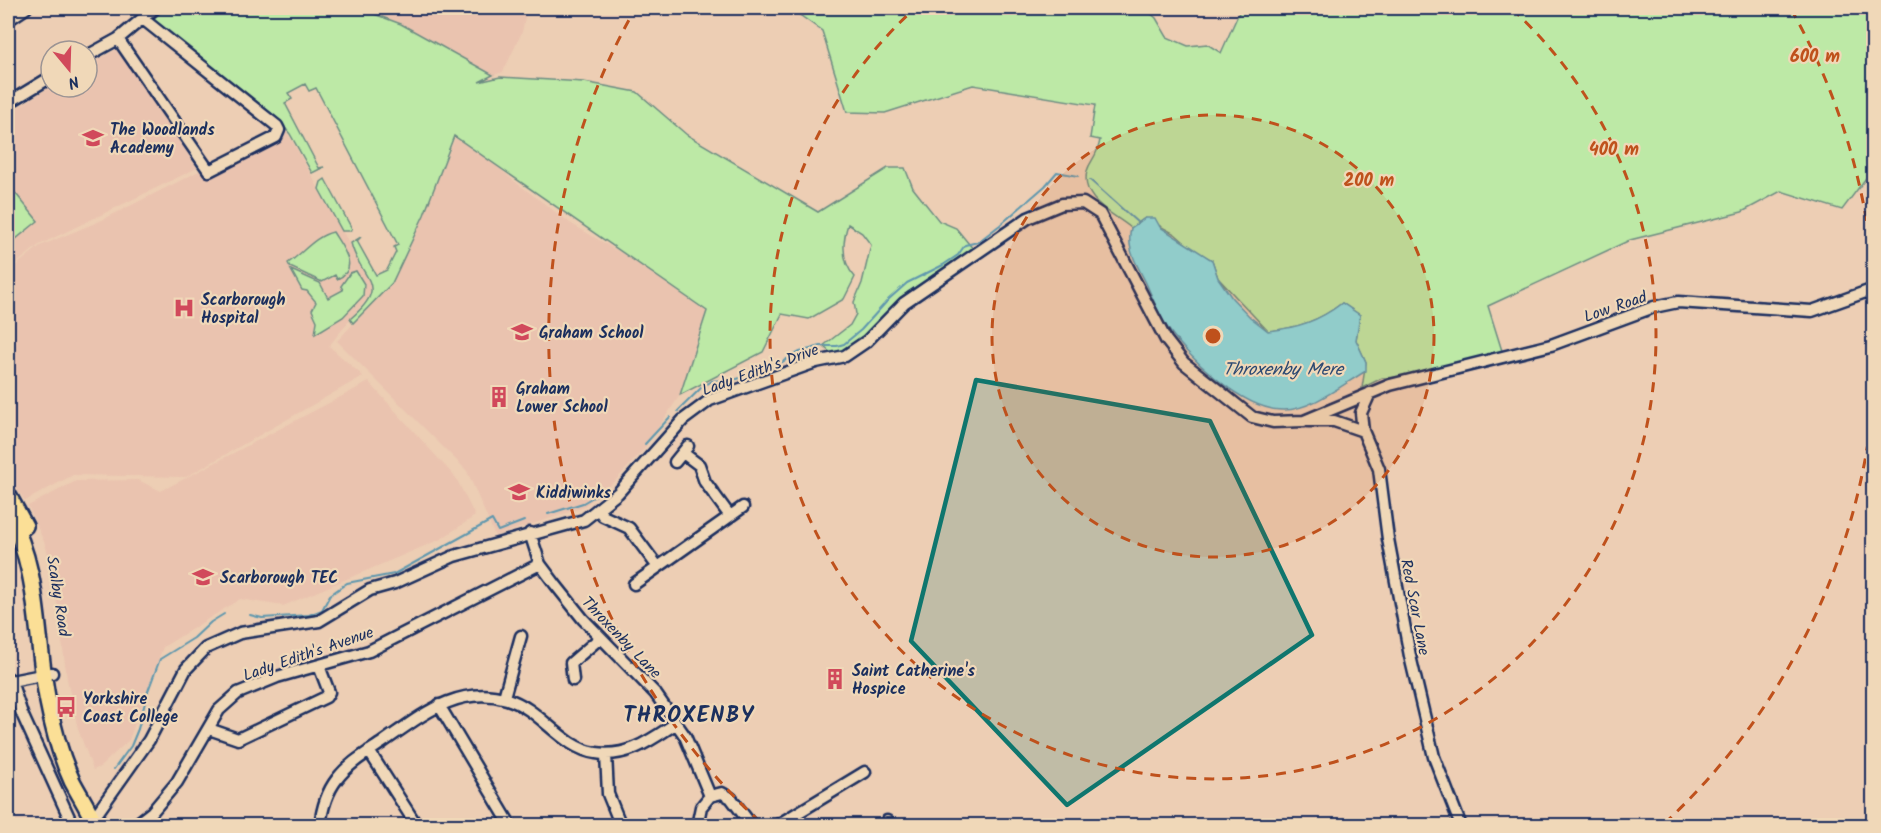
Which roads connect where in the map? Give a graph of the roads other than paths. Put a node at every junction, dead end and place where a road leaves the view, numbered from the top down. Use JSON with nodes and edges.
{"nodes":[{"id":1,"x":26,"y":8,"type":"edge"},
{"id":2,"x":155,"y":8,"type":"edge"},
{"id":3,"x":143,"y":19,"type":"junction"},
{"id":4,"x":8,"y":20,"type":"edge"},
{"id":5,"x":118,"y":39,"type":"junction"},
{"id":6,"x":99,"y":49,"type":"edge"},
{"id":7,"x":39,"y":84,"type":"edge"},
{"id":8,"x":8,"y":103,"type":"edge"},
{"id":9,"x":1874,"y":289,"type":"edge"},
{"id":10,"x":1370,"y":393,"type":"junction"},
{"id":11,"x":1304,"y":421,"type":"junction"},
{"id":12,"x":1363,"y":431,"type":"junction"},
{"id":13,"x":682,"y":454,"type":"dead end"},
{"id":14,"x":8,"y":495,"type":"edge"},
{"id":15,"x":743,"y":507,"type":"dead end"},
{"id":16,"x":599,"y":510,"type":"junction"},
{"id":17,"x":8,"y":514,"type":"edge"},
{"id":18,"x":730,"y":516,"type":"junction"},
{"id":19,"x":530,"y":533,"type":"junction"},
{"id":20,"x":540,"y":564,"type":"junction"},
{"id":21,"x":658,"y":567,"type":"junction"},
{"id":22,"x":634,"y":584,"type":"dead end"},
{"id":23,"x":520,"y":636,"type":"dead end"},
{"id":24,"x":600,"y":638,"type":"junction"},
{"id":25,"x":319,"y":666,"type":"junction"},
{"id":26,"x":48,"y":674,"type":"junction"},
{"id":27,"x":9,"y":680,"type":"edge"},
{"id":28,"x":573,"y":680,"type":"dead end"},
{"id":29,"x":504,"y":698,"type":"junction"},
{"id":30,"x":439,"y":705,"type":"junction"},
{"id":31,"x":675,"y":724,"type":"junction"},
{"id":32,"x":209,"y":729,"type":"junction"},
{"id":33,"x":369,"y":751,"type":"junction"},
{"id":34,"x":606,"y":754,"type":"junction"},
{"id":35,"x":866,"y":770,"type":"dead end"},
{"id":36,"x":710,"y":796,"type":"junction"},
{"id":37,"x":90,"y":813,"type":"edge"},
{"id":38,"x":73,"y":825,"type":"edge"},
{"id":39,"x":134,"y":825,"type":"edge"},
{"id":40,"x":320,"y":825,"type":"edge"},
{"id":41,"x":417,"y":825,"type":"edge"},
{"id":42,"x":511,"y":825,"type":"edge"},
{"id":43,"x":621,"y":825,"type":"edge"},
{"id":44,"x":696,"y":825,"type":"edge"},
{"id":45,"x":752,"y":825,"type":"edge"},
{"id":46,"x":776,"y":825,"type":"edge"},
{"id":47,"x":1461,"y":825,"type":"edge"}],
"edges":[{"from":1,"to":4,"type":"street"},
{"from":2,"to":3,"type":"street"},
{"from":3,"to":5,"type":"street"},
{"from":3,"to":5,"type":"street"},
{"from":5,"to":6,"type":"street"},
{"from":7,"to":8,"type":"street"},
{"from":9,"to":10,"type":"street","name":"Low Road"},
{"from":10,"to":11,"type":"street","name":"Lady Edith's Drive"},
{"from":10,"to":12,"type":"street","name":"Red Scar Lane"},
{"from":11,"to":12,"type":"street"},
{"from":11,"to":16,"type":"street","name":"Lady Edith's Drive"},
{"from":12,"to":47,"type":"street","name":"Red Scar Lane"},
{"from":13,"to":18,"type":"street"},
{"from":14,"to":26,"type":"highway","name":"Scalby Road"},
{"from":15,"to":18,"type":"street"},
{"from":16,"to":19,"type":"street","name":"Lady Edith's Drive"},
{"from":16,"to":21,"type":"street"},
{"from":17,"to":26,"type":"highway","name":"Scalby Road"},
{"from":18,"to":21,"type":"street"},
{"from":19,"to":20,"type":"street","name":"Throxenby Lane"},
{"from":19,"to":37,"type":"street","name":"Lady Edith's Drive"},
{"from":20,"to":24,"type":"street","name":"Throxenby Lane"},
{"from":20,"to":25,"type":"street","name":"Lady Edith's Avenue"},
{"from":21,"to":22,"type":"street"},
{"from":23,"to":29,"type":"street"},
{"from":24,"to":28,"type":"street"},
{"from":24,"to":31,"type":"street","name":"Throxenby Lane"},
{"from":25,"to":32,"type":"street","name":"Lady Edith's Avenue"},
{"from":25,"to":32,"type":"street"},
{"from":26,"to":27,"type":"street"},
{"from":26,"to":37,"type":"highway","name":"Scalby Road"},
{"from":27,"to":38,"type":"street"},
{"from":29,"to":30,"type":"street"},
{"from":29,"to":34,"type":"street"},
{"from":30,"to":33,"type":"street"},
{"from":30,"to":42,"type":"street"},
{"from":31,"to":34,"type":"street"},
{"from":31,"to":36,"type":"street","name":"Throxenby Lane"},
{"from":32,"to":39,"type":"street","name":"Lady Edith's Avenue"},
{"from":33,"to":40,"type":"street"},
{"from":33,"to":41,"type":"street"},
{"from":34,"to":43,"type":"street"},
{"from":35,"to":46,"type":"street"},
{"from":36,"to":44,"type":"street"},
{"from":36,"to":45,"type":"street"}]}
